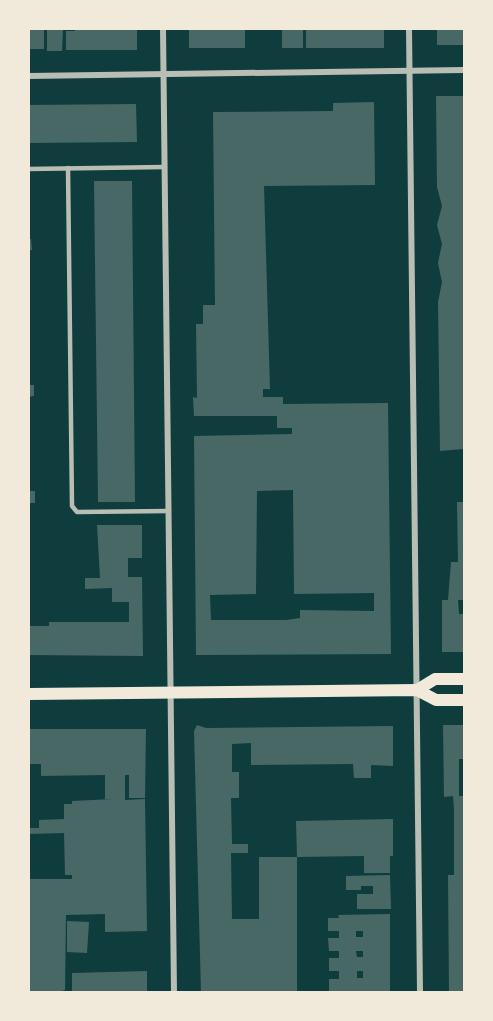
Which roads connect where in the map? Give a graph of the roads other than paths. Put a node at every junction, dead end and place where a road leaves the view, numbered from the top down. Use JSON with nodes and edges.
{"nodes":[{"id":1,"x":164,"y":28,"type":"edge"},
{"id":2,"x":409,"y":28,"type":"edge"},
{"id":3,"x":465,"y":70,"type":"edge"},
{"id":4,"x":410,"y":71,"type":"junction"},
{"id":5,"x":164,"y":74,"type":"junction"},
{"id":6,"x":28,"y":76,"type":"edge"},
{"id":7,"x":165,"y":167,"type":"junction"},
{"id":8,"x":68,"y":168,"type":"junction"},
{"id":9,"x":28,"y":169,"type":"edge"},
{"id":10,"x":169,"y":511,"type":"junction"},
{"id":11,"x":465,"y":679,"type":"edge"},
{"id":12,"x":417,"y":690,"type":"junction"},
{"id":13,"x":170,"y":692,"type":"junction"},
{"id":14,"x":28,"y":694,"type":"edge"},
{"id":15,"x":465,"y":700,"type":"edge"},
{"id":16,"x":174,"y":993,"type":"edge"},
{"id":17,"x":420,"y":993,"type":"edge"}],
"edges":[{"from":1,"to":5,"type":"street"},
{"from":2,"to":4,"type":"street"},
{"from":3,"to":4,"type":"street"},
{"from":4,"to":5,"type":"street"},
{"from":4,"to":12,"type":"street"},
{"from":5,"to":6,"type":"street"},
{"from":5,"to":7,"type":"street"},
{"from":7,"to":8,"type":"lane"},
{"from":7,"to":10,"type":"street"},
{"from":8,"to":9,"type":"lane"},
{"from":8,"to":10,"type":"lane"},
{"from":10,"to":13,"type":"street"},
{"from":11,"to":12,"type":"main road"},
{"from":12,"to":13,"type":"main road"},
{"from":12,"to":15,"type":"main road"},
{"from":12,"to":17,"type":"street"},
{"from":13,"to":14,"type":"main road"},
{"from":13,"to":16,"type":"street"}]}
